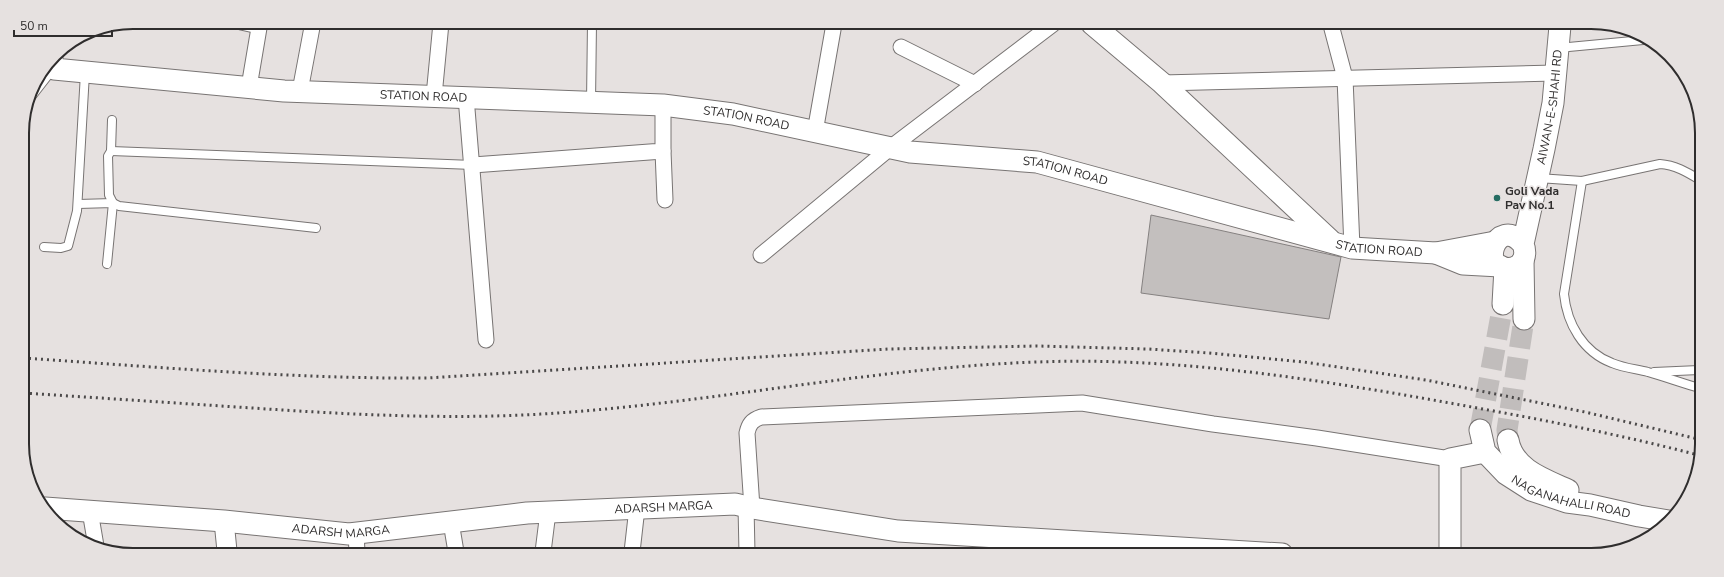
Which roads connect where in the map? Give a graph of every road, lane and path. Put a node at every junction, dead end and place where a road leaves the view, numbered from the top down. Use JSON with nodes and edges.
{"nodes":[{"id":1,"x":258,"y":29,"type":"edge"},
{"id":2,"x":313,"y":29,"type":"edge"},
{"id":3,"x":440,"y":29,"type":"edge"},
{"id":4,"x":592,"y":29,"type":"edge"},
{"id":5,"x":833,"y":29,"type":"edge"},
{"id":6,"x":1046,"y":29,"type":"edge"},
{"id":7,"x":1098,"y":29,"type":"edge"},
{"id":8,"x":1333,"y":29,"type":"edge"},
{"id":9,"x":1560,"y":29,"type":"edge"},
{"id":10,"x":1638,"y":40,"type":"edge"},
{"id":11,"x":901,"y":47,"type":"dead end"},
{"id":12,"x":1558,"y":48,"type":"junction"},
{"id":13,"x":55,"y":64,"type":"edge"},
{"id":14,"x":85,"y":72,"type":"junction"},
{"id":15,"x":1556,"y":73,"type":"junction"},
{"id":16,"x":1345,"y":78,"type":"junction"},
{"id":17,"x":1162,"y":83,"type":"junction"},
{"id":18,"x":975,"y":84,"type":"junction"},
{"id":19,"x":249,"y":87,"type":"junction"},
{"id":20,"x":300,"y":91,"type":"junction"},
{"id":21,"x":434,"y":96,"type":"junction"},
{"id":22,"x":466,"y":97,"type":"junction"},
{"id":23,"x":591,"y":102,"type":"junction"},
{"id":24,"x":663,"y":105,"type":"junction"},
{"id":25,"x":112,"y":120,"type":"dead end"},
{"id":26,"x":815,"y":132,"type":"junction"},
{"id":27,"x":890,"y":148,"type":"junction"},
{"id":28,"x":111,"y":151,"type":"junction"},
{"id":29,"x":663,"y":152,"type":"junction"},
{"id":30,"x":473,"y":165,"type":"junction"},
{"id":31,"x":1695,"y":177,"type":"edge"},
{"id":32,"x":1582,"y":181,"type":"junction"},
{"id":33,"x":1536,"y":182,"type":"junction"},
{"id":34,"x":665,"y":200,"type":"dead end"},
{"id":35,"x":113,"y":203,"type":"junction"},
{"id":36,"x":78,"y":204,"type":"junction"},
{"id":37,"x":316,"y":228,"type":"dead end"},
{"id":38,"x":1499,"y":239,"type":"junction"},
{"id":39,"x":1342,"y":245,"type":"junction"},
{"id":40,"x":44,"y":247,"type":"dead end"},
{"id":41,"x":1523,"y":252,"type":"junction"},
{"id":42,"x":1436,"y":253,"type":"junction"},
{"id":43,"x":761,"y":254,"type":"dead end"},
{"id":44,"x":106,"y":264,"type":"dead end"},
{"id":45,"x":1502,"y":267,"type":"junction"},
{"id":46,"x":1503,"y":304,"type":"tunnel mouth"},
{"id":47,"x":1524,"y":319,"type":"tunnel mouth"},
{"id":48,"x":486,"y":340,"type":"dead end"},
{"id":49,"x":1695,"y":370,"type":"edge"},
{"id":50,"x":1647,"y":372,"type":"junction"},
{"id":51,"x":1695,"y":387,"type":"edge"},
{"id":52,"x":1480,"y":430,"type":"tunnel mouth"},
{"id":53,"x":1508,"y":440,"type":"tunnel mouth"},
{"id":54,"x":1485,"y":452,"type":"junction"},
{"id":55,"x":1450,"y":459,"type":"junction"},
{"id":56,"x":1590,"y":505,"type":"junction"},
{"id":57,"x":749,"y":507,"type":"junction"},
{"id":58,"x":637,"y":508,"type":"junction"},
{"id":59,"x":51,"y":509,"type":"edge"},
{"id":60,"x":90,"y":512,"type":"junction"},
{"id":61,"x":548,"y":512,"type":"junction"},
{"id":62,"x":1662,"y":520,"type":"edge"},
{"id":63,"x":224,"y":521,"type":"junction"},
{"id":64,"x":451,"y":522,"type":"junction"},
{"id":65,"x":95,"y":541,"type":"edge"},
{"id":66,"x":356,"y":542,"type":"edge"},
{"id":67,"x":227,"y":548,"type":"edge"},
{"id":68,"x":455,"y":548,"type":"edge"},
{"id":69,"x":544,"y":548,"type":"edge"},
{"id":70,"x":632,"y":548,"type":"edge"},
{"id":71,"x":747,"y":548,"type":"edge"},
{"id":72,"x":1091,"y":548,"type":"edge"},
{"id":73,"x":1450,"y":548,"type":"edge"}],
"edges":[{"from":1,"to":19,"type":"street"},
{"from":2,"to":20,"type":"street"},
{"from":3,"to":21,"type":"street"},
{"from":4,"to":23,"type":"lane"},
{"from":5,"to":26,"type":"street"},
{"from":6,"to":18,"type":"street"},
{"from":7,"to":17,"type":"main road"},
{"from":8,"to":16,"type":"street"},
{"from":9,"to":12,"type":"main road","name":"AIWAN-E-SHAHI RD"},
{"from":10,"to":12,"type":"lane"},
{"from":11,"to":18,"type":"street"},
{"from":12,"to":15,"type":"main road","name":"AIWAN-E-SHAHI RD"},
{"from":13,"to":14,"type":"main road","name":"STATION ROAD"},
{"from":14,"to":19,"type":"main road","name":"STATION ROAD"},
{"from":14,"to":36,"type":"lane"},
{"from":15,"to":16,"type":"street"},
{"from":15,"to":33,"type":"main road","name":"AIWAN-E-SHAHI RD"},
{"from":16,"to":17,"type":"street"},
{"from":16,"to":39,"type":"street"},
{"from":17,"to":39,"type":"main road"},
{"from":18,"to":27,"type":"street"},
{"from":19,"to":20,"type":"main road","name":"STATION ROAD"},
{"from":20,"to":21,"type":"main road","name":"STATION ROAD"},
{"from":21,"to":22,"type":"main road","name":"STATION ROAD"},
{"from":22,"to":23,"type":"main road","name":"STATION ROAD"},
{"from":22,"to":30,"type":"street"},
{"from":23,"to":24,"type":"main road","name":"STATION ROAD"},
{"from":24,"to":26,"type":"main road","name":"STATION ROAD"},
{"from":24,"to":29,"type":"street"},
{"from":25,"to":28,"type":"lane"},
{"from":26,"to":27,"type":"main road","name":"STATION ROAD"},
{"from":27,"to":39,"type":"main road","name":"STATION ROAD"},
{"from":27,"to":43,"type":"street"},
{"from":28,"to":30,"type":"lane"},
{"from":28,"to":35,"type":"lane"},
{"from":29,"to":30,"type":"street"},
{"from":29,"to":34,"type":"street"},
{"from":30,"to":48,"type":"street"},
{"from":31,"to":32,"type":"lane"},
{"from":32,"to":33,"type":"lane"},
{"from":32,"to":50,"type":"lane"},
{"from":33,"to":38,"type":"main road"},
{"from":33,"to":41,"type":"main road","name":"AIWAN-E-SHAHI RD"},
{"from":35,"to":36,"type":"lane"},
{"from":35,"to":37,"type":"lane"},
{"from":35,"to":44,"type":"lane"},
{"from":36,"to":40,"type":"lane"},
{"from":38,"to":41,"type":"main road"},
{"from":38,"to":42,"type":"main road"},
{"from":38,"to":45,"type":"main road"},
{"from":39,"to":42,"type":"main road","name":"STATION ROAD"},
{"from":41,"to":45,"type":"main road"},
{"from":41,"to":47,"type":"main road","name":"AIWAN-E-SHAHI RD"},
{"from":42,"to":45,"type":"main road"},
{"from":45,"to":46,"type":"main road"},
{"from":49,"to":50,"type":"lane"},
{"from":50,"to":51,"type":"lane"},
{"from":52,"to":54,"type":"main road"},
{"from":53,"to":56,"type":"main road"},
{"from":54,"to":55,"type":"main road"},
{"from":54,"to":56,"type":"main road","name":"NAGANAHALLI ROAD"},
{"from":55,"to":57,"type":"street"},
{"from":55,"to":73,"type":"main road"},
{"from":56,"to":62,"type":"main road","name":"NAGANAHALLI ROAD"},
{"from":57,"to":58,"type":"main road","name":"ADARSH MARGA"},
{"from":57,"to":71,"type":"street"},
{"from":57,"to":72,"type":"main road","name":"ADARSH MARGA"},
{"from":58,"to":61,"type":"main road","name":"ADARSH MARGA"},
{"from":58,"to":70,"type":"street"},
{"from":59,"to":60,"type":"main road","name":"ADARSH MARGA"},
{"from":60,"to":63,"type":"main road","name":"ADARSH MARGA"},
{"from":60,"to":65,"type":"street"},
{"from":61,"to":64,"type":"main road","name":"ADARSH MARGA"},
{"from":61,"to":69,"type":"street"},
{"from":63,"to":66,"type":"main road","name":"ADARSH MARGA"},
{"from":63,"to":67,"type":"street"},
{"from":64,"to":66,"type":"main road","name":"ADARSH MARGA"},
{"from":64,"to":68,"type":"street"}]}
